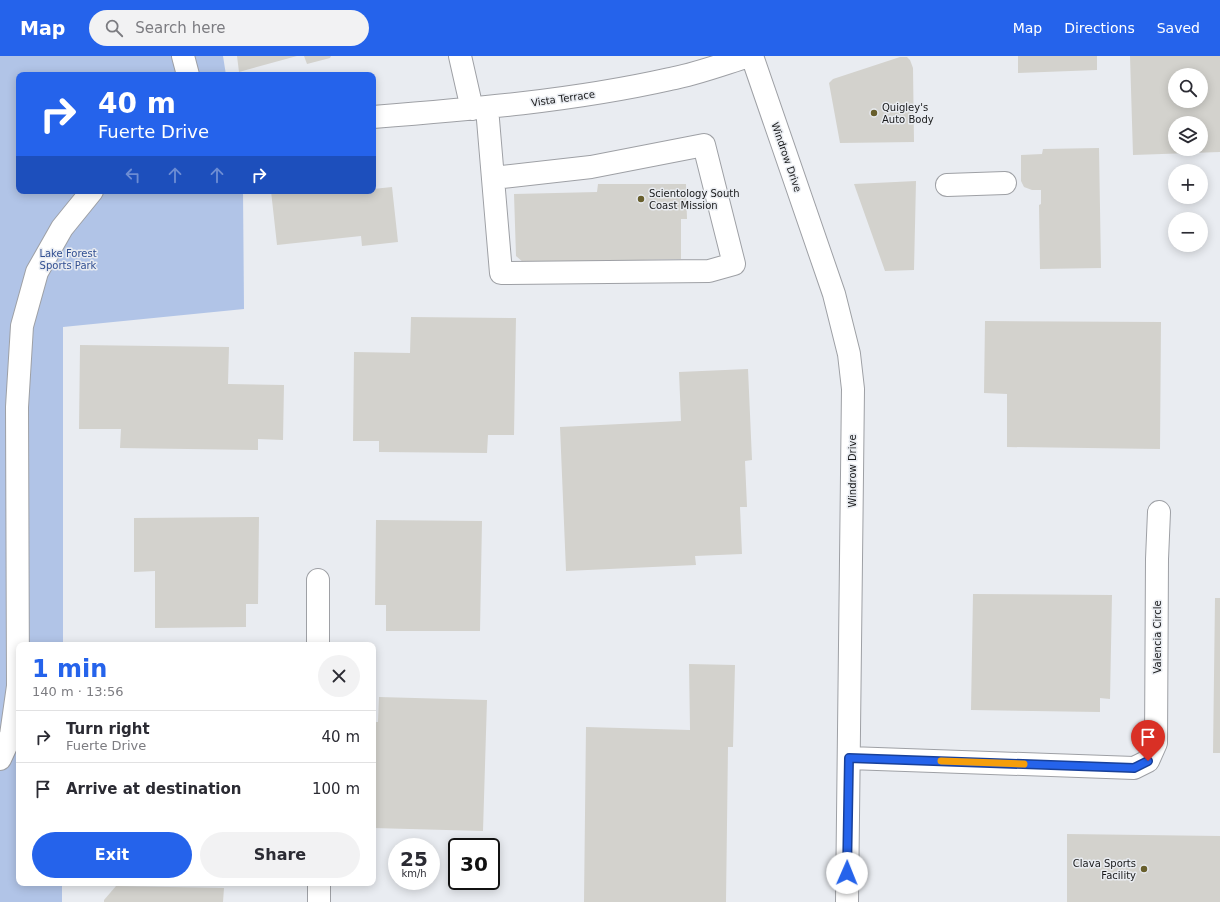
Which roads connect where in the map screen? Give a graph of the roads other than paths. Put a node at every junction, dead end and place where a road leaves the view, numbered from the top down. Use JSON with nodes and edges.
{"nodes":[{"id":1,"x":183,"y":56,"type":"edge"},
{"id":2,"x":460,"y":56,"type":"edge"},
{"id":3,"x":749,"y":56,"type":"edge"},
{"id":4,"x":752,"y":56,"type":"edge"},
{"id":5,"x":187,"y":72,"type":"edge"},
{"id":6,"x":480,"y":108,"type":"junction"},
{"id":7,"x":376,"y":117,"type":"edge"},
{"id":8,"x":493,"y":178,"type":"junction"},
{"id":9,"x":1005,"y":182,"type":"dead end"},
{"id":10,"x":947,"y":185,"type":"dead end"},
{"id":11,"x":90,"y":194,"type":"edge"},
{"id":12,"x":1159,"y":512,"type":"dead end"},
{"id":13,"x":318,"y":580,"type":"dead end"},
{"id":14,"x":18,"y":642,"type":"edge"},
{"id":15,"x":318,"y":642,"type":"edge"},
{"id":16,"x":16,"y":700,"type":"edge"},
{"id":17,"x":849,"y":758,"type":"junction"},
{"id":18,"x":0,"y":759,"type":"edge"},
{"id":19,"x":319,"y":886,"type":"edge"},
{"id":20,"x":319,"y":902,"type":"edge"},
{"id":21,"x":847,"y":902,"type":"edge"}],
"edges":[{"from":1,"to":5,"type":"street"},
{"from":2,"to":6,"type":"street"},
{"from":3,"to":6,"type":"street","name":"Vista Terrace"},
{"from":4,"to":17,"type":"street","name":"Windrow Drive"},
{"from":6,"to":7,"type":"street","name":"Vista Terrace"},
{"from":6,"to":8,"type":"street"},
{"from":8,"to":8,"type":"street"},
{"from":9,"to":10,"type":"street"},
{"from":11,"to":14,"type":"street"},
{"from":12,"to":17,"type":"street","name":"Valencia Circle"},
{"from":13,"to":15,"type":"street"},
{"from":16,"to":18,"type":"street"},
{"from":17,"to":21,"type":"street","name":"Windrow Drive"},
{"from":19,"to":20,"type":"street"}]}
